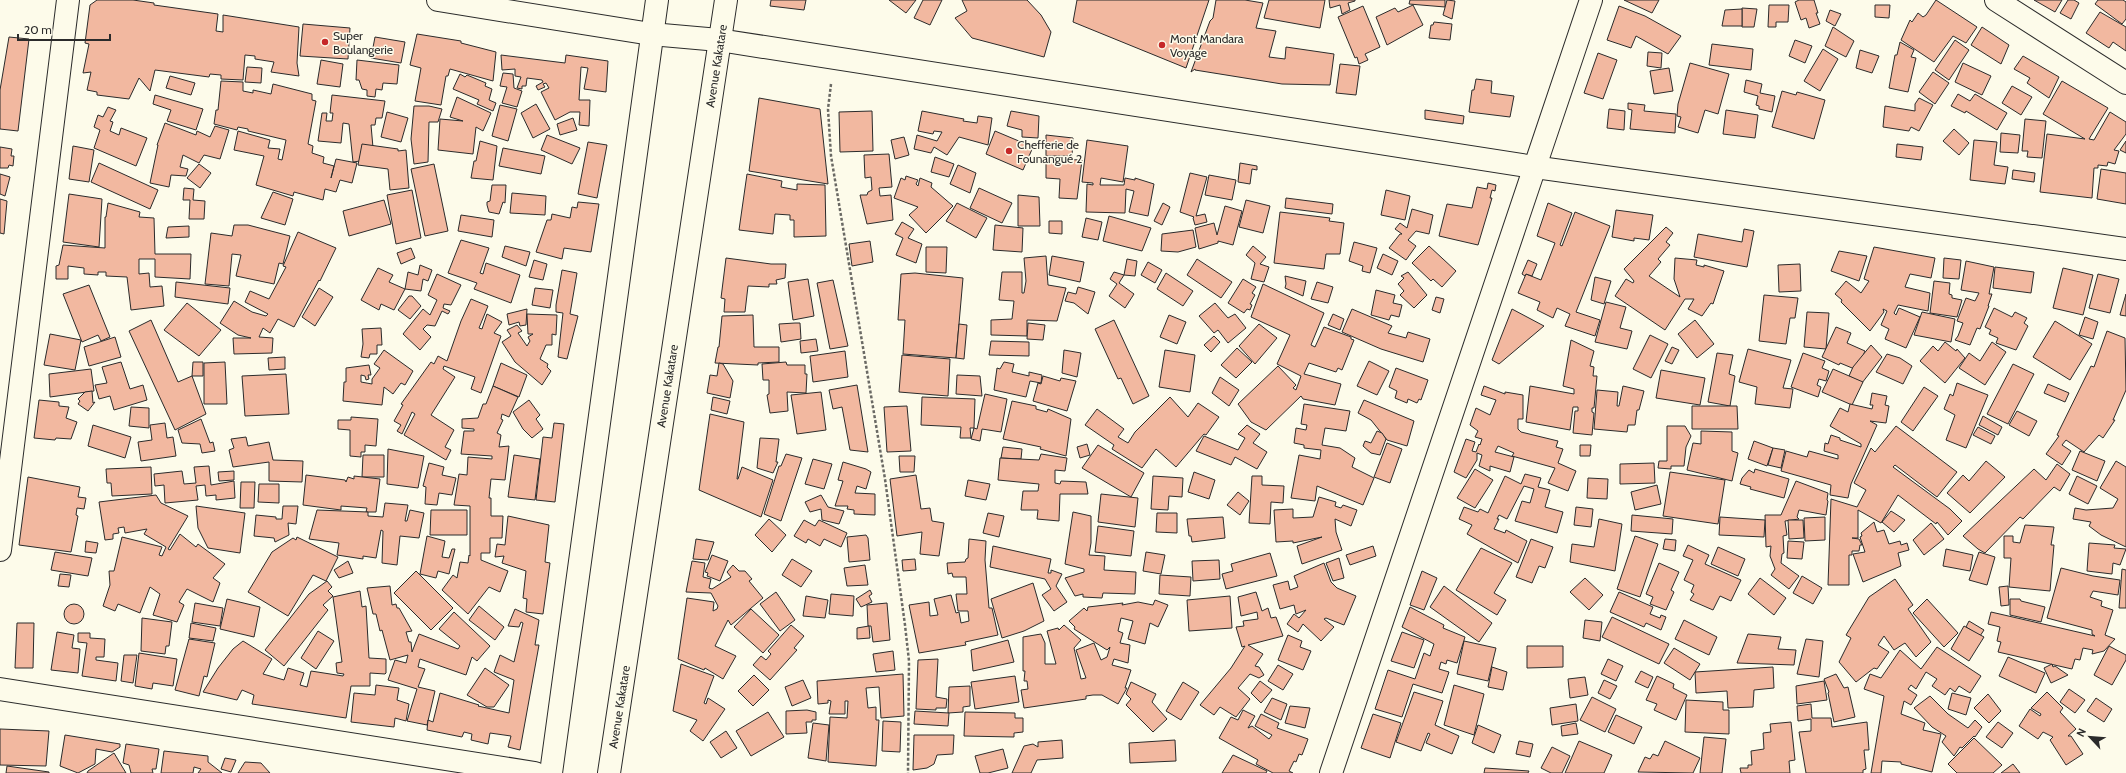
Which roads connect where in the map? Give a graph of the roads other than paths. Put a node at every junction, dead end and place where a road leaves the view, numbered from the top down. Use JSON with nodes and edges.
{"nodes":[{"id":1,"x":68,"y":0,"type":"edge"},
{"id":2,"x":438,"y":0,"type":"edge"},
{"id":3,"x":657,"y":0,"type":"edge"},
{"id":4,"x":726,"y":0,"type":"edge"},
{"id":5,"x":1591,"y":0,"type":"edge"},
{"id":6,"x":1996,"y":0,"type":"edge"},
{"id":7,"x":651,"y":34,"type":"junction"},
{"id":8,"x":719,"y":40,"type":"junction"},
{"id":9,"x":2126,"y":83,"type":"edge"},
{"id":10,"x":1534,"y":167,"type":"junction"},
{"id":11,"x":2126,"y":249,"type":"edge"},
{"id":12,"x":0,"y":550,"type":"edge"},
{"id":13,"x":0,"y":689,"type":"edge"},
{"id":14,"x":536,"y":773,"type":"edge"},
{"id":15,"x":551,"y":773,"type":"edge"},
{"id":16,"x":609,"y":773,"type":"edge"},
{"id":17,"x":1331,"y":773,"type":"edge"}],
"edges":[{"from":1,"to":12,"type":"main road"},
{"from":2,"to":7,"type":"main road"},
{"from":3,"to":7,"type":"main road"},
{"from":4,"to":8,"type":"main road","name":"Avenue Kakatare"},
{"from":5,"to":10,"type":"main road"},
{"from":6,"to":9,"type":"main road"},
{"from":7,"to":8,"type":"main road"},
{"from":7,"to":15,"type":"main road"},
{"from":8,"to":10,"type":"main road"},
{"from":8,"to":16,"type":"main road","name":"Avenue Kakatare"},
{"from":10,"to":11,"type":"main road"},
{"from":10,"to":17,"type":"main road"},
{"from":13,"to":14,"type":"main road"}]}
